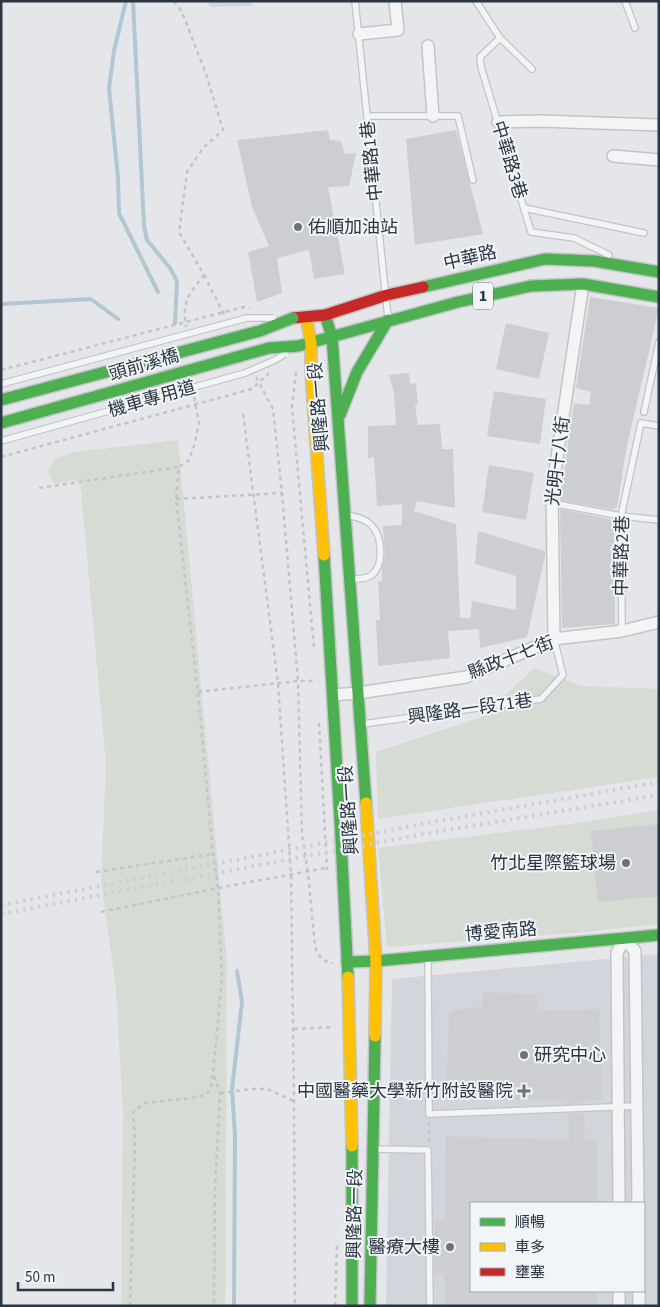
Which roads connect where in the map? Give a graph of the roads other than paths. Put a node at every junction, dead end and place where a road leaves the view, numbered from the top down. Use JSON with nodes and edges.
{"nodes":[{"id":1,"x":355,"y":1,"type":"edge"},
{"id":2,"x":395,"y":1,"type":"edge"},
{"id":3,"x":476,"y":1,"type":"edge"},
{"id":4,"x":625,"y":1,"type":"edge"},
{"id":5,"x":635,"y":28,"type":"dead end"},
{"id":6,"x":359,"y":34,"type":"junction"},
{"id":7,"x":500,"y":38,"type":"junction"},
{"id":8,"x":428,"y":46,"type":"dead end"},
{"id":9,"x":532,"y":69,"type":"dead end"},
{"id":10,"x":368,"y":116,"type":"junction"},
{"id":11,"x":433,"y":116,"type":"junction"},
{"id":12,"x":498,"y":122,"type":"junction"},
{"id":13,"x":659,"y":125,"type":"edge"},
{"id":14,"x":613,"y":156,"type":"dead end"},
{"id":15,"x":659,"y":160,"type":"edge"},
{"id":16,"x":473,"y":180,"type":"dead end"},
{"id":17,"x":524,"y":208,"type":"junction"},
{"id":18,"x":644,"y":233,"type":"dead end"},
{"id":19,"x":629,"y":266,"type":"junction"},
{"id":20,"x":659,"y":272,"type":"edge"},
{"id":21,"x":583,"y":284,"type":"junction"},
{"id":22,"x":387,"y":295,"type":"junction"},
{"id":23,"x":659,"y":297,"type":"edge"},
{"id":24,"x":325,"y":315,"type":"junction"},
{"id":25,"x":306,"y":317,"type":"junction"},
{"id":26,"x":292,"y":318,"type":"junction"},
{"id":27,"x":388,"y":320,"type":"junction"},
{"id":28,"x":332,"y":337,"type":"junction"},
{"id":29,"x":659,"y":342,"type":"edge"},
{"id":30,"x":311,"y":343,"type":"junction"},
{"id":31,"x":298,"y":346,"type":"junction"},
{"id":32,"x":1,"y":384,"type":"edge"},
{"id":33,"x":1,"y":400,"type":"edge"},
{"id":34,"x":644,"y":412,"type":"dead end"},
{"id":35,"x":338,"y":419,"type":"junction"},
{"id":36,"x":1,"y":423,"type":"edge"},
{"id":37,"x":659,"y":426,"type":"edge"},
{"id":38,"x":1,"y":441,"type":"edge"},
{"id":39,"x":552,"y":503,"type":"junction"},
{"id":40,"x":345,"y":515,"type":"junction"},
{"id":41,"x":621,"y":516,"type":"junction"},
{"id":42,"x":659,"y":520,"type":"edge"},
{"id":43,"x":350,"y":579,"type":"junction"},
{"id":44,"x":659,"y":622,"type":"edge"},
{"id":45,"x":622,"y":631,"type":"junction"},
{"id":46,"x":554,"y":639,"type":"junction"},
{"id":47,"x":358,"y":693,"type":"junction"},
{"id":48,"x":333,"y":695,"type":"junction"},
{"id":49,"x":361,"y":724,"type":"junction"},
{"id":50,"x":659,"y":935,"type":"edge"},
{"id":51,"x":624,"y":939,"type":"junction"},
{"id":52,"x":428,"y":956,"type":"junction"},
{"id":53,"x":376,"y":961,"type":"junction"},
{"id":54,"x":347,"y":962,"type":"junction"},
{"id":55,"x":637,"y":1106,"type":"junction"},
{"id":56,"x":618,"y":1107,"type":"junction"},
{"id":57,"x":373,"y":1149,"type":"junction"},
{"id":58,"x":619,"y":1202,"type":"edge"},
{"id":59,"x":638,"y":1202,"type":"edge"},
{"id":60,"x":619,"y":1292,"type":"edge"},
{"id":61,"x":639,"y":1292,"type":"edge"},
{"id":62,"x":352,"y":1306,"type":"edge"},
{"id":63,"x":370,"y":1306,"type":"edge"},
{"id":64,"x":430,"y":1306,"type":"edge"},
{"id":65,"x":619,"y":1306,"type":"edge"},
{"id":66,"x":639,"y":1306,"type":"edge"}],
"edges":[{"from":1,"to":6,"type":"lane","name":"中華路1巷"},
{"from":2,"to":6,"type":"street"},
{"from":3,"to":7,"type":"lane"},
{"from":4,"to":5,"type":"lane"},
{"from":6,"to":10,"type":"lane","name":"中華路1巷"},
{"from":7,"to":9,"type":"lane"},
{"from":7,"to":12,"type":"lane","name":"中華路3巷"},
{"from":8,"to":11,"type":"street"},
{"from":10,"to":11,"type":"lane"},
{"from":10,"to":22,"type":"lane","name":"中華路1巷"},
{"from":11,"to":16,"type":"lane"},
{"from":12,"to":13,"type":"street"},
{"from":12,"to":17,"type":"lane","name":"中華路3巷"},
{"from":14,"to":15,"type":"street"},
{"from":17,"to":18,"type":"lane"},
{"from":17,"to":19,"type":"lane","name":"中華路3巷"},
{"from":19,"to":20,"type":"street","name":"中華路","number":"1"},
{"from":19,"to":22,"type":"street","name":"中華路","number":"1"},
{"from":21,"to":23,"type":"street","number":"1"},
{"from":21,"to":27,"type":"street","number":"1"},
{"from":21,"to":39,"type":"street","name":"光明十八街"},
{"from":22,"to":24,"type":"street","name":"中華路","number":"1"},
{"from":22,"to":27,"type":"lane","name":"中華路1巷"},
{"from":24,"to":25,"type":"street","name":"中華路","number":"1"},
{"from":24,"to":28,"type":"street","name":"興隆路一段"},
{"from":25,"to":26,"type":"street","name":"中華路","number":"1"},
{"from":25,"to":30,"type":"street","name":"興隆路一段"},
{"from":26,"to":32,"type":"lane","number":"1","bridge":true},
{"from":26,"to":33,"type":"street","name":"頭前溪橋","number":"1","bridge":true},
{"from":27,"to":28,"type":"street","number":"1"},
{"from":27,"to":35,"type":"street"},
{"from":28,"to":30,"type":"street","number":"1"},
{"from":28,"to":35,"type":"street","name":"興隆路一段"},
{"from":29,"to":34,"type":"lane"},
{"from":30,"to":31,"type":"street","number":"1"},
{"from":30,"to":48,"type":"street","name":"興隆路一段"},
{"from":31,"to":36,"type":"street","name":"頭前溪橋","number":"1","bridge":true},
{"from":31,"to":38,"type":"lane","name":"機車專用道","number":"1","bridge":true},
{"from":35,"to":40,"type":"street","name":"興隆路一段"},
{"from":37,"to":41,"type":"lane","name":"中華路2巷"},
{"from":39,"to":41,"type":"lane"},
{"from":39,"to":46,"type":"street","name":"光明十八街"},
{"from":40,"to":43,"type":"street","name":"興隆路一段"},
{"from":40,"to":43,"type":"lane"},
{"from":41,"to":42,"type":"lane"},
{"from":41,"to":45,"type":"lane","name":"中華路2巷"},
{"from":43,"to":47,"type":"street","name":"興隆路一段"},
{"from":44,"to":45,"type":"street","name":"縣政十七街"},
{"from":45,"to":46,"type":"street","name":"縣政十七街"},
{"from":46,"to":47,"type":"street","name":"縣政十七街"},
{"from":46,"to":49,"type":"lane","name":"興隆路一段71巷"},
{"from":47,"to":48,"type":"street","name":"縣政十七街"},
{"from":47,"to":49,"type":"street","name":"興隆路一段"},
{"from":48,"to":54,"type":"street","name":"興隆路一段"},
{"from":49,"to":53,"type":"street","name":"興隆路一段"},
{"from":50,"to":51,"type":"street","name":"博愛南路"},
{"from":51,"to":52,"type":"street","name":"博愛南路"},
{"from":51,"to":55,"type":"street"},
{"from":51,"to":56,"type":"street"},
{"from":52,"to":53,"type":"street","name":"博愛南路"},
{"from":52,"to":56,"type":"lane"},
{"from":53,"to":54,"type":"street","name":"博愛南路"},
{"from":53,"to":57,"type":"street","name":"興隆路一段"},
{"from":54,"to":62,"type":"street","name":"興隆路一段"},
{"from":55,"to":56,"type":"lane"},
{"from":55,"to":59,"type":"street"},
{"from":56,"to":58,"type":"street"},
{"from":57,"to":63,"type":"street","name":"興隆路一段"},
{"from":57,"to":64,"type":"lane"},
{"from":60,"to":65,"type":"street"},
{"from":61,"to":66,"type":"street"}]}
